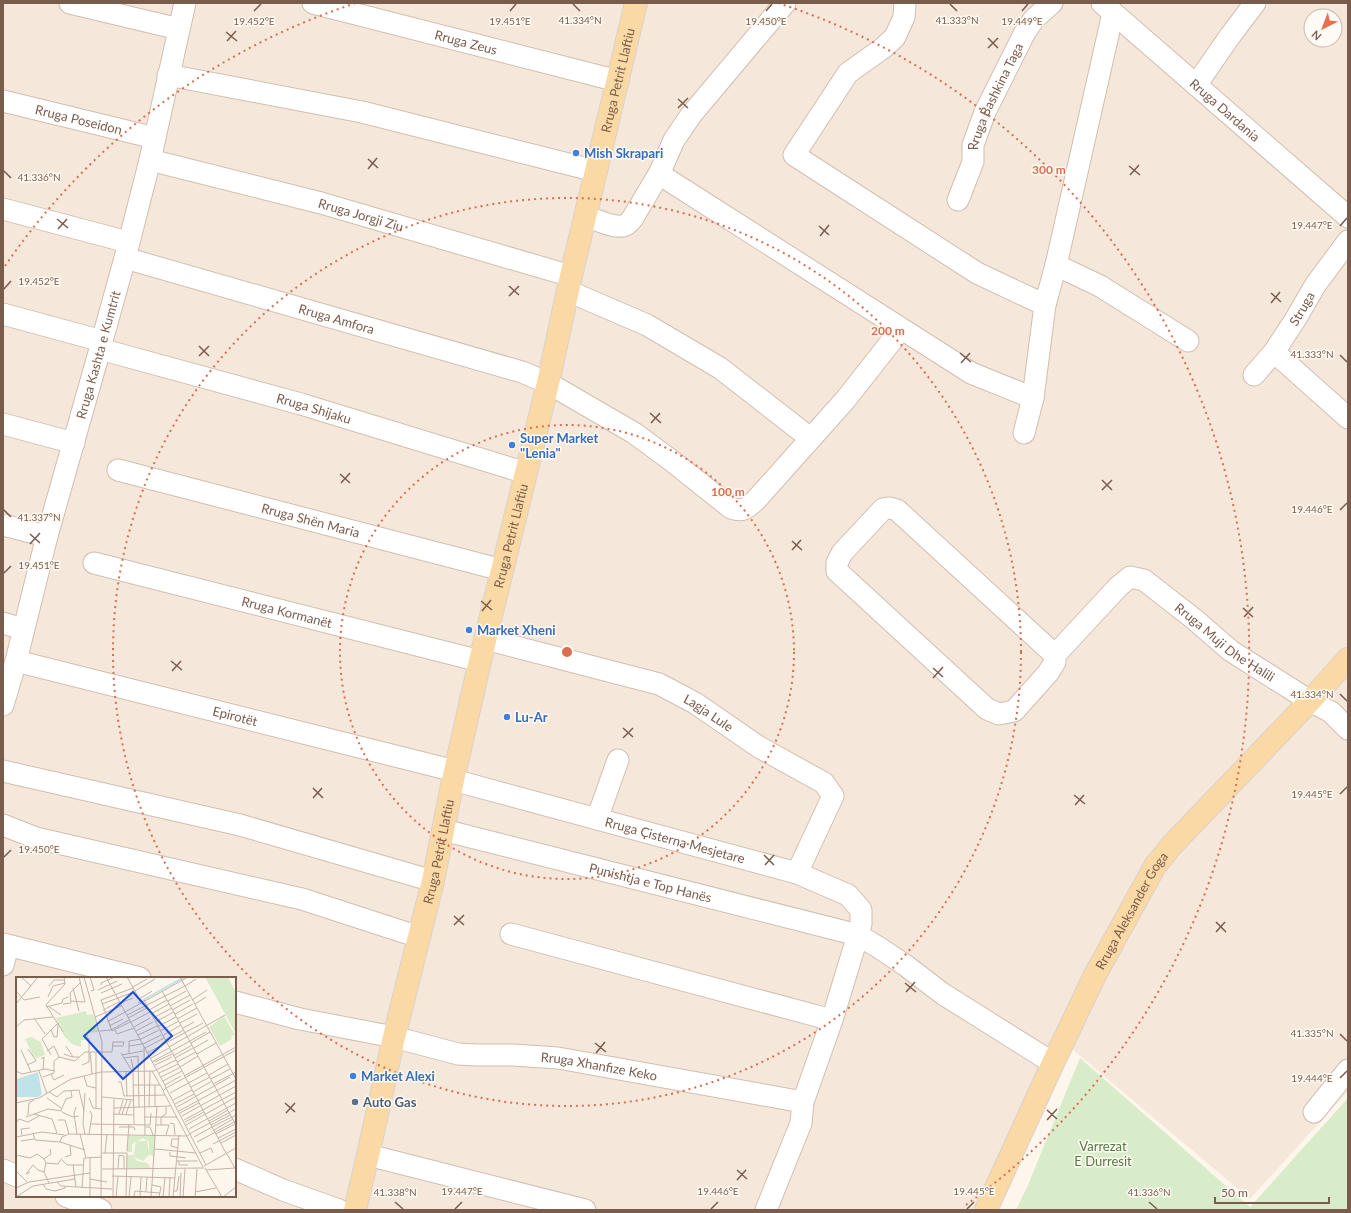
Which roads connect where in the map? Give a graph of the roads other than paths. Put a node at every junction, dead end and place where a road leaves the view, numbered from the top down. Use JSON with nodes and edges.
{"nodes":[{"id":1,"x":70,"y":3,"type":"edge"},
{"id":2,"x":185,"y":3,"type":"edge"},
{"id":3,"x":313,"y":3,"type":"edge"},
{"id":4,"x":636,"y":3,"type":"edge"},
{"id":5,"x":785,"y":3,"type":"edge"},
{"id":6,"x":905,"y":3,"type":"edge"},
{"id":7,"x":1052,"y":3,"type":"edge"},
{"id":8,"x":1256,"y":3,"type":"edge"},
{"id":9,"x":1107,"y":8,"type":"edge"},
{"id":10,"x":179,"y":29,"type":"junction"},
{"id":11,"x":168,"y":75,"type":"junction"},
{"id":12,"x":618,"y":81,"type":"junction"},
{"id":13,"x":1196,"y":84,"type":"junction"},
{"id":14,"x":3,"y":101,"type":"edge"},
{"id":15,"x":155,"y":138,"type":"junction"},
{"id":16,"x":150,"y":160,"type":"junction"},
{"id":17,"x":596,"y":171,"type":"junction"},
{"id":18,"x":659,"y":174,"type":"junction"},
{"id":19,"x":958,"y":200,"type":"dead end"},
{"id":20,"x":3,"y":209,"type":"edge"},
{"id":21,"x":585,"y":216,"type":"junction"},
{"id":22,"x":1348,"y":217,"type":"edge"},
{"id":23,"x":1348,"y":241,"type":"edge"},
{"id":24,"x":126,"y":250,"type":"junction"},
{"id":25,"x":1056,"y":265,"type":"junction"},
{"id":26,"x":570,"y":283,"type":"junction"},
{"id":27,"x":1046,"y":305,"type":"junction"},
{"id":28,"x":3,"y":314,"type":"edge"},
{"id":29,"x":901,"y":329,"type":"junction"},
{"id":30,"x":1188,"y":341,"type":"dead end"},
{"id":31,"x":101,"y":345,"type":"junction"},
{"id":32,"x":1274,"y":352,"type":"junction"},
{"id":33,"x":1254,"y":375,"type":"dead end"},
{"id":34,"x":548,"y":383,"type":"junction"},
{"id":35,"x":1033,"y":398,"type":"junction"},
{"id":36,"x":1348,"y":418,"type":"edge"},
{"id":37,"x":3,"y":424,"type":"edge"},
{"id":38,"x":1024,"y":433,"type":"dead end"},
{"id":39,"x":810,"y":438,"type":"junction"},
{"id":40,"x":74,"y":444,"type":"junction"},
{"id":41,"x":118,"y":470,"type":"dead end"},
{"id":42,"x":526,"y":473,"type":"junction"},
{"id":43,"x":3,"y":525,"type":"edge"},
{"id":44,"x":46,"y":536,"type":"junction"},
{"id":45,"x":94,"y":563,"type":"dead end"},
{"id":46,"x":502,"y":570,"type":"junction"},
{"id":47,"x":3,"y":624,"type":"edge"},
{"id":48,"x":23,"y":629,"type":"junction"},
{"id":49,"x":485,"y":639,"type":"junction"},
{"id":50,"x":1055,"y":655,"type":"junction"},
{"id":51,"x":1348,"y":659,"type":"edge"},
{"id":52,"x":16,"y":661,"type":"junction"},
{"id":53,"x":480,"y":661,"type":"junction"},
{"id":54,"x":1310,"y":701,"type":"junction"},
{"id":55,"x":3,"y":705,"type":"edge"},
{"id":56,"x":1348,"y":729,"type":"edge"},
{"id":57,"x":618,"y":760,"type":"dead end"},
{"id":58,"x":3,"y":771,"type":"edge"},
{"id":59,"x":454,"y":776,"type":"junction"},
{"id":60,"x":597,"y":819,"type":"junction"},
{"id":61,"x":3,"y":825,"type":"edge"},
{"id":62,"x":443,"y":830,"type":"junction"},
{"id":63,"x":797,"y":873,"type":"junction"},
{"id":64,"x":433,"y":881,"type":"junction"},
{"id":65,"x":511,"y":934,"type":"dead end"},
{"id":66,"x":858,"y":935,"type":"junction"},
{"id":67,"x":419,"y":937,"type":"junction"},
{"id":68,"x":5,"y":952,"type":"edge"},
{"id":69,"x":135,"y":977,"type":"edge"},
{"id":70,"x":236,"y":1002,"type":"edge"},
{"id":71,"x":832,"y":1020,"type":"junction"},
{"id":72,"x":394,"y":1037,"type":"junction"},
{"id":73,"x":1053,"y":1063,"type":"junction"},
{"id":74,"x":1348,"y":1070,"type":"edge"},
{"id":75,"x":803,"y":1102,"type":"junction"},
{"id":76,"x":1314,"y":1112,"type":"dead end"},
{"id":77,"x":368,"y":1155,"type":"junction"},
{"id":78,"x":236,"y":1169,"type":"edge"},
{"id":79,"x":3,"y":1170,"type":"edge"},
{"id":80,"x":16,"y":1176,"type":"edge"},
{"id":81,"x":68,"y":1197,"type":"edge"},
{"id":82,"x":101,"y":1210,"type":"edge"},
{"id":83,"x":339,"y":1210,"type":"edge"},
{"id":84,"x":355,"y":1210,"type":"edge"},
{"id":85,"x":585,"y":1210,"type":"edge"},
{"id":86,"x":766,"y":1210,"type":"edge"},
{"id":87,"x":986,"y":1210,"type":"edge"}],
"edges":[{"from":1,"to":10,"type":"street"},
{"from":2,"to":10,"type":"street","name":"Rruga Kashta e Kumtrit"},
{"from":3,"to":12,"type":"street","name":"Rruga Zeus"},
{"from":4,"to":12,"type":"main road","name":"Rruga Petrit Llaftiu"},
{"from":5,"to":18,"type":"street"},
{"from":6,"to":27,"type":"street"},
{"from":7,"to":19,"type":"street","name":"Rruga Bashkina Taga"},
{"from":8,"to":13,"type":"street"},
{"from":9,"to":13,"type":"street","name":"Rruga Dardania"},
{"from":9,"to":25,"type":"street"},
{"from":10,"to":11,"type":"street","name":"Rruga Kashta e Kumtrit"},
{"from":11,"to":15,"type":"street","name":"Rruga Kashta e Kumtrit"},
{"from":11,"to":17,"type":"street"},
{"from":12,"to":17,"type":"main road","name":"Rruga Petrit Llaftiu"},
{"from":13,"to":22,"type":"street","name":"Rruga Dardania"},
{"from":14,"to":15,"type":"street","name":"Rruga Poseidon"},
{"from":15,"to":16,"type":"street","name":"Rruga Kashta e Kumtrit"},
{"from":16,"to":24,"type":"street","name":"Rruga Kashta e Kumtrit"},
{"from":16,"to":26,"type":"street","name":"Rruga Jorgji Ziu"},
{"from":17,"to":21,"type":"main road","name":"Rruga Petrit Llaftiu"},
{"from":18,"to":21,"type":"street"},
{"from":18,"to":29,"type":"street"},
{"from":20,"to":24,"type":"street","name":"Rruga Amfora"},
{"from":21,"to":26,"type":"main road","name":"Rruga Petrit Llaftiu"},
{"from":23,"to":32,"type":"street","name":"Struga"},
{"from":24,"to":31,"type":"street","name":"Rruga Kashta e Kumtrit"},
{"from":24,"to":34,"type":"street","name":"Rruga Amfora"},
{"from":25,"to":27,"type":"street"},
{"from":25,"to":30,"type":"street"},
{"from":26,"to":34,"type":"main road","name":"Rruga Petrit Llaftiu"},
{"from":26,"to":39,"type":"street","name":"Rruga Jorgji Ziu"},
{"from":27,"to":35,"type":"street"},
{"from":28,"to":31,"type":"street","name":"Rruga Shijaku"},
{"from":29,"to":35,"type":"street"},
{"from":29,"to":39,"type":"street"},
{"from":31,"to":40,"type":"street","name":"Rruga Kashta e Kumtrit"},
{"from":31,"to":42,"type":"street","name":"Rruga Shijaku"},
{"from":32,"to":33,"type":"street","name":"Struga"},
{"from":32,"to":36,"type":"street"},
{"from":34,"to":39,"type":"street","name":"Rruga Amfora"},
{"from":34,"to":42,"type":"main road","name":"Rruga Petrit Llaftiu"},
{"from":35,"to":38,"type":"street"},
{"from":37,"to":40,"type":"street"},
{"from":40,"to":44,"type":"street","name":"Rruga Kashta e Kumtrit"},
{"from":41,"to":46,"type":"street","name":"Rruga Shën Maria"},
{"from":42,"to":46,"type":"main road","name":"Rruga Petrit Llaftiu"},
{"from":43,"to":44,"type":"street"},
{"from":44,"to":48,"type":"street","name":"Rruga Kashta e Kumtrit"},
{"from":45,"to":53,"type":"street","name":"Rruga Kormanët"},
{"from":46,"to":49,"type":"main road","name":"Rruga Petrit Llaftiu"},
{"from":47,"to":48,"type":"street"},
{"from":48,"to":52,"type":"street","name":"Rruga Kashta e Kumtrit"},
{"from":49,"to":53,"type":"main road","name":"Rruga Petrit Llaftiu"},
{"from":49,"to":63,"type":"street","name":"Lagja Lule"},
{"from":50,"to":50,"type":"street"},
{"from":50,"to":54,"type":"street","name":"Rruga Muji Dhe Halili"},
{"from":51,"to":54,"type":"main road","name":"Rruga Aleksander Goga"},
{"from":52,"to":55,"type":"street","name":"Rruga Kashta e Kumtrit"},
{"from":52,"to":59,"type":"street","name":"Epirotët"},
{"from":53,"to":59,"type":"main road","name":"Rruga Petrit Llaftiu"},
{"from":54,"to":56,"type":"street","name":"Rruga Muji Dhe Halili"},
{"from":54,"to":73,"type":"main road","name":"Rruga Aleksander Goga"},
{"from":57,"to":60,"type":"street"},
{"from":58,"to":64,"type":"street"},
{"from":59,"to":60,"type":"street","name":"Rruga Çisterna Mesjetare"},
{"from":59,"to":62,"type":"main road","name":"Rruga Petrit Llaftiu"},
{"from":60,"to":63,"type":"street","name":"Rruga Çisterna Mesjetare"},
{"from":61,"to":67,"type":"street"},
{"from":62,"to":64,"type":"main road","name":"Rruga Petrit Llaftiu"},
{"from":62,"to":66,"type":"street","name":"Punishtja e Top Hanës"},
{"from":63,"to":66,"type":"street","name":"Rruga Çisterna Mesjetare"},
{"from":64,"to":67,"type":"main road","name":"Rruga Petrit Llaftiu"},
{"from":65,"to":71,"type":"street"},
{"from":66,"to":71,"type":"street","name":"Rruga Çisterna Mesjetare"},
{"from":66,"to":73,"type":"street","name":"Punishtja e Top Hanës"},
{"from":67,"to":72,"type":"main road","name":"Rruga Petrit Llaftiu"},
{"from":68,"to":69,"type":"street"},
{"from":70,"to":72,"type":"street","name":"Rruga Xhanfize Keko"},
{"from":71,"to":75,"type":"street","name":"Rruga Çisterna Mesjetare"},
{"from":72,"to":75,"type":"street","name":"Rruga Xhanfize Keko"},
{"from":72,"to":77,"type":"main road","name":"Rruga Petrit Llaftiu"},
{"from":73,"to":87,"type":"main road","name":"Rruga Aleksander Goga"},
{"from":74,"to":76,"type":"street"},
{"from":75,"to":86,"type":"street","name":"Rruga Çisterna Mesjetare"},
{"from":77,"to":84,"type":"main road","name":"Rruga Petrit Llaftiu"},
{"from":77,"to":85,"type":"street"},
{"from":78,"to":83,"type":"street"},
{"from":79,"to":80,"type":"street"},
{"from":81,"to":82,"type":"street"}]}
